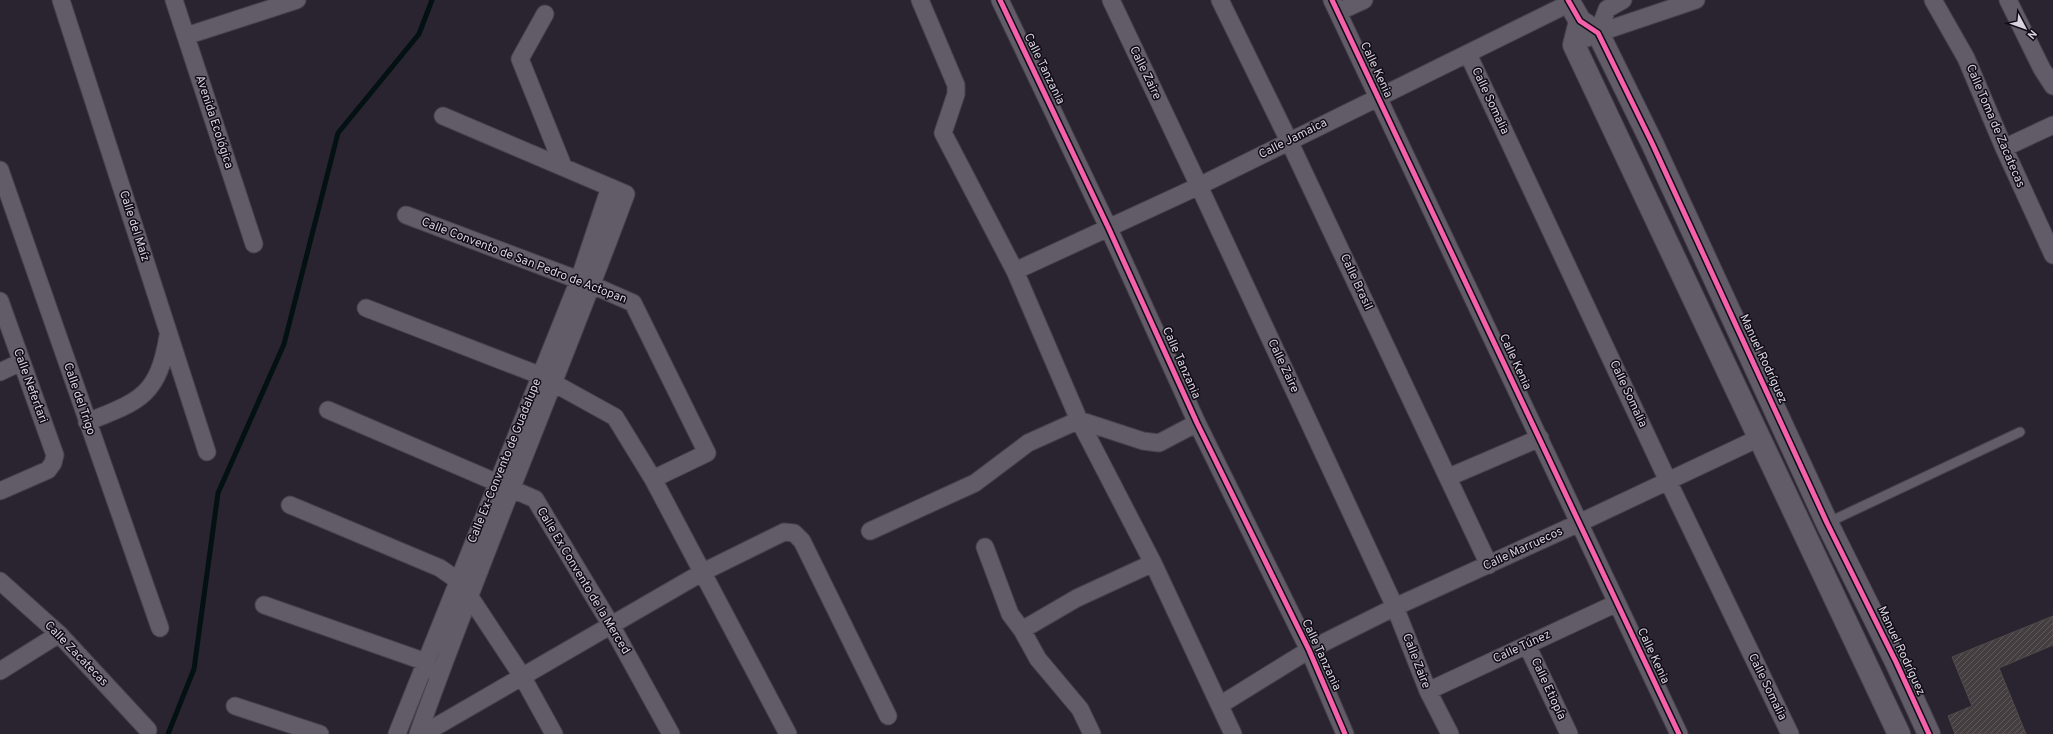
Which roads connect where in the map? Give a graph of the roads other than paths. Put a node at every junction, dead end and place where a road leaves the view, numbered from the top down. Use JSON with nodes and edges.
{"nodes":[{"id":1,"x":61,"y":0,"type":"edge"},
{"id":2,"x":174,"y":0,"type":"edge"},
{"id":3,"x":297,"y":0,"type":"edge"},
{"id":4,"x":920,"y":0,"type":"edge"},
{"id":5,"x":1000,"y":0,"type":"edge"},
{"id":6,"x":1110,"y":0,"type":"edge"},
{"id":7,"x":1220,"y":0,"type":"edge"},
{"id":8,"x":1364,"y":0,"type":"edge"},
{"id":9,"x":1623,"y":0,"type":"edge"},
{"id":10,"x":1696,"y":0,"type":"edge"},
{"id":11,"x":1933,"y":0,"type":"edge"},
{"id":12,"x":2008,"y":0,"type":"edge"},
{"id":13,"x":1335,"y":6,"type":"edge"},
{"id":14,"x":1573,"y":8,"type":"edge"},
{"id":15,"x":545,"y":14,"type":"dead end"},
{"id":16,"x":1598,"y":33,"type":"junction"},
{"id":17,"x":186,"y":36,"type":"junction"},
{"id":18,"x":1574,"y":45,"type":"junction"},
{"id":19,"x":1468,"y":54,"type":"junction"},
{"id":20,"x":2053,"y":86,"type":"edge"},
{"id":21,"x":1378,"y":97,"type":"junction"},
{"id":22,"x":443,"y":116,"type":"dead end"},
{"id":23,"x":2053,"y":125,"type":"edge"},
{"id":24,"x":1289,"y":141,"type":"junction"},
{"id":25,"x":2004,"y":148,"type":"junction"},
{"id":26,"x":563,"y":166,"type":"junction"},
{"id":27,"x":0,"y":170,"type":"edge"},
{"id":28,"x":1200,"y":186,"type":"junction"},
{"id":29,"x":610,"y":187,"type":"junction"},
{"id":30,"x":406,"y":215,"type":"dead end"},
{"id":31,"x":1110,"y":229,"type":"junction"},
{"id":32,"x":254,"y":244,"type":"dead end"},
{"id":33,"x":2053,"y":255,"type":"edge"},
{"id":34,"x":1015,"y":271,"type":"junction"},
{"id":35,"x":586,"y":283,"type":"junction"},
{"id":36,"x":0,"y":301,"type":"edge"},
{"id":37,"x":366,"y":308,"type":"dead end"},
{"id":38,"x":169,"y":334,"type":"junction"},
{"id":39,"x":21,"y":362,"type":"junction"},
{"id":40,"x":0,"y":372,"type":"edge"},
{"id":41,"x":546,"y":378,"type":"junction"},
{"id":42,"x":328,"y":410,"type":"dead end"},
{"id":43,"x":1079,"y":420,"type":"junction"},
{"id":44,"x":87,"y":422,"type":"junction"},
{"id":45,"x":1197,"y":423,"type":"junction"},
{"id":46,"x":2020,"y":432,"type":"dead end"},
{"id":47,"x":1540,"y":438,"type":"junction"},
{"id":48,"x":1759,"y":438,"type":"junction"},
{"id":49,"x":207,"y":452,"type":"dead end"},
{"id":50,"x":1449,"y":477,"type":"junction"},
{"id":51,"x":653,"y":479,"type":"junction"},
{"id":52,"x":1668,"y":481,"type":"junction"},
{"id":53,"x":504,"y":486,"type":"junction"},
{"id":54,"x":0,"y":491,"type":"edge"},
{"id":55,"x":290,"y":505,"type":"dead end"},
{"id":56,"x":1579,"y":523,"type":"junction"},
{"id":57,"x":1827,"y":523,"type":"junction"},
{"id":58,"x":870,"y":531,"type":"dead end"},
{"id":59,"x":985,"y":547,"type":"dead end"},
{"id":60,"x":1153,"y":564,"type":"junction"},
{"id":61,"x":1489,"y":565,"type":"junction"},
{"id":62,"x":703,"y":572,"type":"junction"},
{"id":63,"x":458,"y":580,"type":"junction"},
{"id":64,"x":0,"y":581,"type":"edge"},
{"id":65,"x":469,"y":596,"type":"junction"},
{"id":66,"x":1617,"y":603,"type":"junction"},
{"id":67,"x":264,"y":605,"type":"dead end"},
{"id":68,"x":1395,"y":607,"type":"junction"},
{"id":69,"x":611,"y":625,"type":"junction"},
{"id":70,"x":160,"y":628,"type":"dead end"},
{"id":71,"x":1022,"y":630,"type":"junction"},
{"id":72,"x":59,"y":634,"type":"junction"},
{"id":73,"x":1527,"y":645,"type":"junction"},
{"id":74,"x":1309,"y":650,"type":"junction"},
{"id":75,"x":426,"y":662,"type":"junction"},
{"id":76,"x":0,"y":671,"type":"edge"},
{"id":77,"x":522,"y":676,"type":"junction"},
{"id":78,"x":437,"y":680,"type":"junction"},
{"id":79,"x":1428,"y":691,"type":"junction"},
{"id":80,"x":1220,"y":705,"type":"junction"},
{"id":81,"x":235,"y":706,"type":"dead end"},
{"id":82,"x":888,"y":716,"type":"dead end"},
{"id":83,"x":148,"y":730,"type":"dead end"},
{"id":84,"x":320,"y":734,"type":"edge"},
{"id":85,"x":397,"y":734,"type":"edge"},
{"id":86,"x":418,"y":734,"type":"edge"},
{"id":87,"x":423,"y":734,"type":"edge"},
{"id":88,"x":554,"y":734,"type":"edge"},
{"id":89,"x":671,"y":734,"type":"edge"},
{"id":90,"x":788,"y":734,"type":"edge"},
{"id":91,"x":1092,"y":734,"type":"edge"},
{"id":92,"x":1233,"y":734,"type":"edge"},
{"id":93,"x":1345,"y":734,"type":"edge"},
{"id":94,"x":1450,"y":734,"type":"edge"},
{"id":95,"x":1569,"y":734,"type":"edge"},
{"id":96,"x":1678,"y":734,"type":"edge"},
{"id":97,"x":1790,"y":734,"type":"edge"},
{"id":98,"x":1899,"y":734,"type":"edge"},
{"id":99,"x":1929,"y":734,"type":"edge"}],
"edges":[{"from":1,"to":38,"type":"street","name":"Calle del Maíz"},
{"from":2,"to":17,"type":"street","name":"Avenida Ecológica"},
{"from":3,"to":17,"type":"street"},
{"from":4,"to":34,"type":"street"},
{"from":5,"to":31,"type":"street","name":"Calle Tanzania"},
{"from":6,"to":28,"type":"street","name":"Calle Zaire"},
{"from":7,"to":24,"type":"street","name":"Calle Brasil"},
{"from":8,"to":13,"type":"street"},
{"from":9,"to":16,"type":"street"},
{"from":10,"to":16,"type":"street"},
{"from":11,"to":25,"type":"street","name":"Calle Toma de Zacatecas"},
{"from":12,"to":20,"type":"street"},
{"from":13,"to":21,"type":"street","name":"Calle Kenia"},
{"from":14,"to":16,"type":"street"},
{"from":14,"to":18,"type":"street"},
{"from":14,"to":19,"type":"street","name":"Calle Jamaica"},
{"from":15,"to":26,"type":"street"},
{"from":16,"to":18,"type":"street"},
{"from":16,"to":57,"type":"street","name":"Manuel Rodríguez"},
{"from":17,"to":32,"type":"street","name":"Avenida Ecológica"},
{"from":18,"to":48,"type":"street"},
{"from":19,"to":21,"type":"street","name":"Calle Jamaica"},
{"from":19,"to":52,"type":"street","name":"Calle Somalia"},
{"from":21,"to":24,"type":"street","name":"Calle Jamaica"},
{"from":21,"to":47,"type":"street","name":"Calle Kenia"},
{"from":22,"to":26,"type":"street"},
{"from":23,"to":25,"type":"street"},
{"from":24,"to":28,"type":"street","name":"Calle Jamaica"},
{"from":24,"to":50,"type":"street","name":"Calle Brasil"},
{"from":25,"to":33,"type":"street","name":"Calle Toma de Zacatecas"},
{"from":26,"to":29,"type":"street"},
{"from":27,"to":44,"type":"street","name":"Calle del Trigo"},
{"from":28,"to":31,"type":"street","name":"Calle Jamaica"},
{"from":28,"to":68,"type":"street","name":"Calle Zaire"},
{"from":29,"to":35,"type":"street","name":"Calle Ex-Convento de Guadalupe"},
{"from":29,"to":35,"type":"street","name":"Calle Ex-Convento de Guadalupe"},
{"from":30,"to":35,"type":"street","name":"Calle Convento de San Pedro de Actopan"},
{"from":31,"to":34,"type":"street","name":"Calle Jamaica"},
{"from":31,"to":45,"type":"street","name":"Calle Tanzania"},
{"from":34,"to":43,"type":"street"},
{"from":35,"to":41,"type":"street","name":"Calle Ex-Convento de Guadalupe"},
{"from":35,"to":51,"type":"street","name":"Calle Convento de San Pedro de Actopan"},
{"from":36,"to":39,"type":"street","name":"Calle Nefertari"},
{"from":37,"to":41,"type":"street"},
{"from":38,"to":44,"type":"street"},
{"from":38,"to":49,"type":"street","name":"Calle del Maíz"},
{"from":39,"to":40,"type":"street"},
{"from":39,"to":54,"type":"street","name":"Calle Nefertari"},
{"from":41,"to":51,"type":"street"},
{"from":41,"to":53,"type":"street","name":"Calle Ex-Convento de Guadalupe"},
{"from":42,"to":53,"type":"street","name":"Calle Ex Convento de la Merced"},
{"from":43,"to":45,"type":"street"},
{"from":43,"to":58,"type":"street"},
{"from":43,"to":60,"type":"street"},
{"from":44,"to":70,"type":"street","name":"Calle del Trigo"},
{"from":45,"to":74,"type":"street","name":"Calle Tanzania"},
{"from":46,"to":57,"type":"lane"},
{"from":47,"to":50,"type":"street"},
{"from":47,"to":56,"type":"street","name":"Calle Kenia"},
{"from":48,"to":52,"type":"street","name":"Calle Marruecos"},
{"from":48,"to":98,"type":"street"},
{"from":50,"to":61,"type":"street","name":"Calle Brasil"},
{"from":51,"to":62,"type":"street"},
{"from":52,"to":56,"type":"street","name":"Calle Marruecos"},
{"from":52,"to":97,"type":"street","name":"Calle Somalia"},
{"from":53,"to":63,"type":"street","name":"Calle Ex-Convento de Guadalupe"},
{"from":53,"to":65,"type":"street","name":"Calle Ex-Convento de Guadalupe"},
{"from":53,"to":69,"type":"street","name":"Calle Ex Convento de la Merced"},
{"from":55,"to":63,"type":"street"},
{"from":56,"to":61,"type":"street","name":"Calle Marruecos"},
{"from":56,"to":66,"type":"street","name":"Calle Kenia"},
{"from":57,"to":99,"type":"street","name":"Manuel Rodríguez"},
{"from":59,"to":71,"type":"street"},
{"from":60,"to":71,"type":"street"},
{"from":60,"to":80,"type":"street"},
{"from":61,"to":68,"type":"street","name":"Calle Marruecos"},
{"from":62,"to":69,"type":"street"},
{"from":62,"to":82,"type":"street"},
{"from":62,"to":90,"type":"street"},
{"from":63,"to":65,"type":"street"},
{"from":63,"to":75,"type":"street","name":"Calle Ex-Convento de Guadalupe"},
{"from":64,"to":72,"type":"street","name":"Calle Zacatecas"},
{"from":65,"to":77,"type":"street"},
{"from":65,"to":78,"type":"street","name":"Calle Ex-Convento de Guadalupe"},
{"from":66,"to":73,"type":"street","name":"Calle Túnez"},
{"from":66,"to":96,"type":"street","name":"Calle Kenia"},
{"from":67,"to":75,"type":"street"},
{"from":68,"to":74,"type":"street","name":"Calle Marruecos"},
{"from":68,"to":79,"type":"street","name":"Calle Zaire"},
{"from":69,"to":77,"type":"street"},
{"from":69,"to":89,"type":"street","name":"Calle Ex Convento de la Merced"},
{"from":71,"to":91,"type":"street"},
{"from":72,"to":76,"type":"street"},
{"from":72,"to":83,"type":"street","name":"Calle Zacatecas"},
{"from":73,"to":79,"type":"street","name":"Calle Túnez"},
{"from":73,"to":95,"type":"street","name":"Calle Etiopía"},
{"from":74,"to":80,"type":"street","name":"Calle Marruecos"},
{"from":74,"to":93,"type":"street","name":"Calle Tanzania"},
{"from":75,"to":78,"type":"street"},
{"from":75,"to":85,"type":"street","name":"Calle Ex-Convento de Guadalupe"},
{"from":77,"to":87,"type":"street"},
{"from":77,"to":88,"type":"street"},
{"from":78,"to":86,"type":"street","name":"Calle Ex-Convento de Guadalupe"},
{"from":79,"to":94,"type":"street","name":"Calle Zaire"},
{"from":80,"to":92,"type":"street"},
{"from":81,"to":84,"type":"street"}]}
